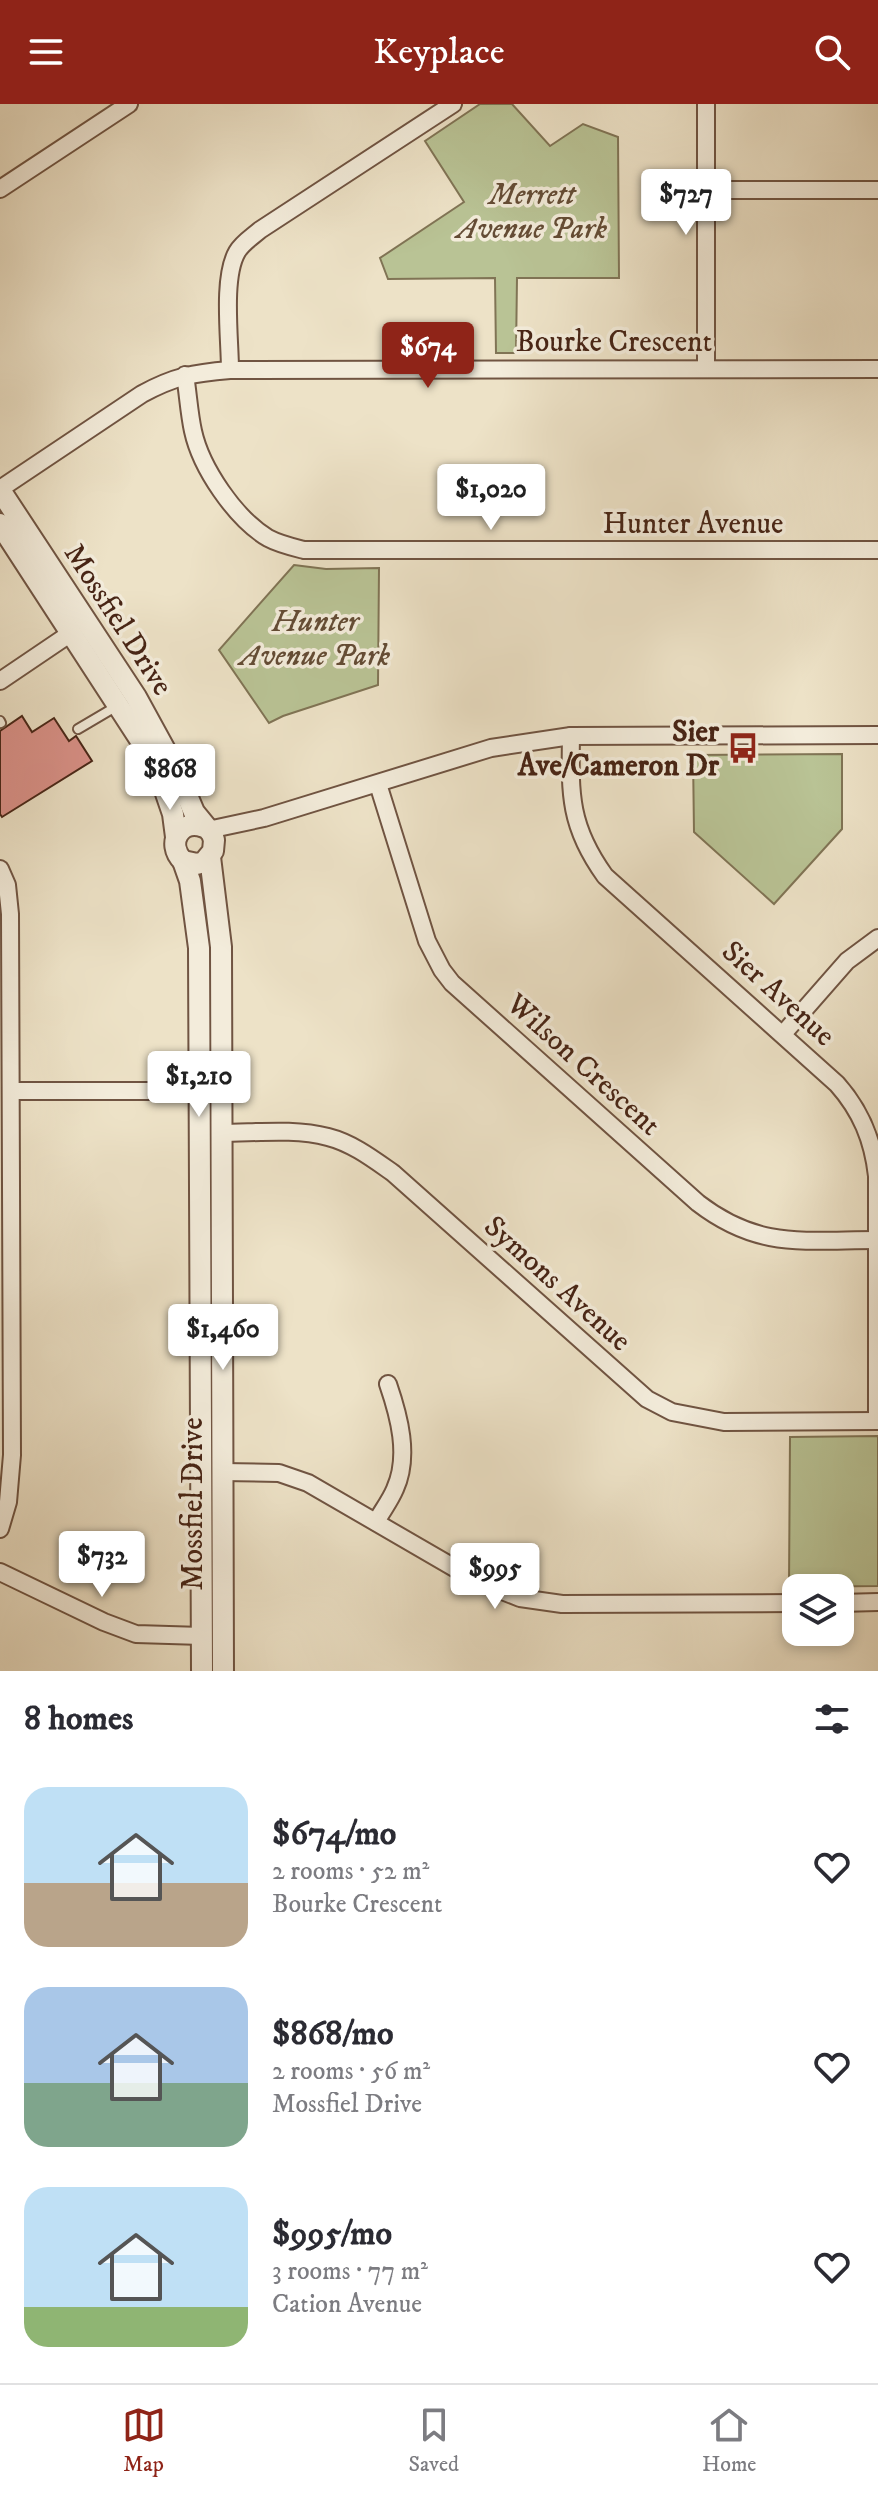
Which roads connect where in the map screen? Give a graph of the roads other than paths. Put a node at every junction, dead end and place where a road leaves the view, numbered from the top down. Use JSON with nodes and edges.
{"nodes":[{"id":1,"x":129,"y":104,"type":"edge"},
{"id":2,"x":453,"y":104,"type":"edge"},
{"id":3,"x":706,"y":104,"type":"edge"},
{"id":4,"x":0,"y":189,"type":"edge"},
{"id":5,"x":705,"y":190,"type":"junction"},
{"id":6,"x":878,"y":190,"type":"edge"},
{"id":7,"x":706,"y":369,"type":"junction"},
{"id":8,"x":878,"y":369,"type":"edge"},
{"id":9,"x":230,"y":370,"type":"junction"},
{"id":10,"x":185,"y":375,"type":"junction"},
{"id":11,"x":0,"y":489,"type":"edge"},
{"id":12,"x":0,"y":524,"type":"edge"},
{"id":13,"x":878,"y":550,"type":"edge"},
{"id":14,"x":78,"y":628,"type":"junction"},
{"id":15,"x":0,"y":681,"type":"edge"},
{"id":16,"x":118,"y":705,"type":"junction"},
{"id":17,"x":78,"y":729,"type":"dead end"},
{"id":18,"x":878,"y":735,"type":"edge"},
{"id":19,"x":571,"y":736,"type":"junction"},
{"id":20,"x":378,"y":784,"type":"junction"},
{"id":21,"x":264,"y":818,"type":"junction"},
{"id":22,"x":206,"y":829,"type":"junction"},
{"id":23,"x":176,"y":837,"type":"junction"},
{"id":24,"x":212,"y":854,"type":"junction"},
{"id":25,"x":183,"y":861,"type":"junction"},
{"id":26,"x":0,"y":869,"type":"edge"},
{"id":27,"x":878,"y":938,"type":"edge"},
{"id":28,"x":783,"y":1034,"type":"junction"},
{"id":29,"x":11,"y":1091,"type":"junction"},
{"id":30,"x":210,"y":1091,"type":"junction"},
{"id":31,"x":200,"y":1132,"type":"junction"},
{"id":32,"x":221,"y":1133,"type":"junction"},
{"id":33,"x":877,"y":1240,"type":"edge"},
{"id":34,"x":388,"y":1384,"type":"dead end"},
{"id":35,"x":878,"y":1421,"type":"edge"},
{"id":36,"x":201,"y":1472,"type":"junction"},
{"id":37,"x":222,"y":1472,"type":"junction"},
{"id":38,"x":376,"y":1522,"type":"junction"},
{"id":39,"x":0,"y":1529,"type":"edge"},
{"id":40,"x":0,"y":1572,"type":"edge"},
{"id":41,"x":878,"y":1602,"type":"edge"},
{"id":42,"x":782,"y":1603,"type":"edge"},
{"id":43,"x":854,"y":1603,"type":"edge"},
{"id":44,"x":202,"y":1636,"type":"junction"},
{"id":45,"x":223,"y":1637,"type":"junction"},
{"id":46,"x":202,"y":1671,"type":"edge"},
{"id":47,"x":223,"y":1671,"type":"edge"}],
"edges":[{"from":1,"to":4,"type":"street"},
{"from":2,"to":9,"type":"street"},
{"from":3,"to":5,"type":"street"},
{"from":5,"to":6,"type":"street"},
{"from":5,"to":7,"type":"street"},
{"from":7,"to":8,"type":"street","name":"Bourke Crescent"},
{"from":7,"to":9,"type":"street","name":"Bourke Crescent"},
{"from":9,"to":10,"type":"street","name":"Bourke Crescent"},
{"from":10,"to":11,"type":"street","name":"Bourke Crescent"},
{"from":10,"to":13,"type":"street","name":"Hunter Avenue"},
{"from":11,"to":14,"type":"street","name":"Mossfiel Drive"},
{"from":12,"to":14,"type":"street","name":"Mossfiel Drive"},
{"from":14,"to":15,"type":"street"},
{"from":14,"to":16,"type":"street","name":"Mossfiel Drive"},
{"from":14,"to":22,"type":"street","name":"Mossfiel Drive"},
{"from":16,"to":17,"type":"lane"},
{"from":16,"to":23,"type":"street","name":"Mossfiel Drive"},
{"from":18,"to":19,"type":"street"},
{"from":19,"to":20,"type":"street"},
{"from":19,"to":28,"type":"street","name":"Sier Avenue"},
{"from":20,"to":21,"type":"street"},
{"from":20,"to":33,"type":"street","name":"Wilson Crescent"},
{"from":21,"to":22,"type":"street"},
{"from":21,"to":24,"type":"street"},
{"from":22,"to":23,"type":"street"},
{"from":22,"to":24,"type":"street"},
{"from":23,"to":25,"type":"street"},
{"from":24,"to":25,"type":"street"},
{"from":24,"to":30,"type":"street","name":"Mossfiel Drive"},
{"from":25,"to":30,"type":"street","name":"Mossfiel Drive"},
{"from":26,"to":29,"type":"street"},
{"from":27,"to":28,"type":"street"},
{"from":28,"to":33,"type":"street","name":"Sier Avenue"},
{"from":29,"to":30,"type":"street"},
{"from":29,"to":39,"type":"street"},
{"from":30,"to":31,"type":"street","name":"Mossfiel Drive"},
{"from":30,"to":32,"type":"street","name":"Mossfiel Drive"},
{"from":31,"to":32,"type":"street"},
{"from":31,"to":36,"type":"street","name":"Mossfiel Drive"},
{"from":32,"to":35,"type":"street","name":"Symons Avenue"},
{"from":32,"to":37,"type":"street","name":"Mossfiel Drive"},
{"from":33,"to":35,"type":"street","name":"Sier Avenue"},
{"from":34,"to":38,"type":"street"},
{"from":36,"to":37,"type":"street"},
{"from":36,"to":44,"type":"street","name":"Mossfiel Drive"},
{"from":37,"to":38,"type":"street"},
{"from":37,"to":45,"type":"street","name":"Mossfiel Drive"},
{"from":38,"to":42,"type":"street"},
{"from":40,"to":44,"type":"street"},
{"from":41,"to":43,"type":"street"},
{"from":44,"to":45,"type":"street"},
{"from":44,"to":46,"type":"street","name":"Mossfiel Drive"},
{"from":45,"to":47,"type":"street","name":"Mossfiel Drive"}]}
